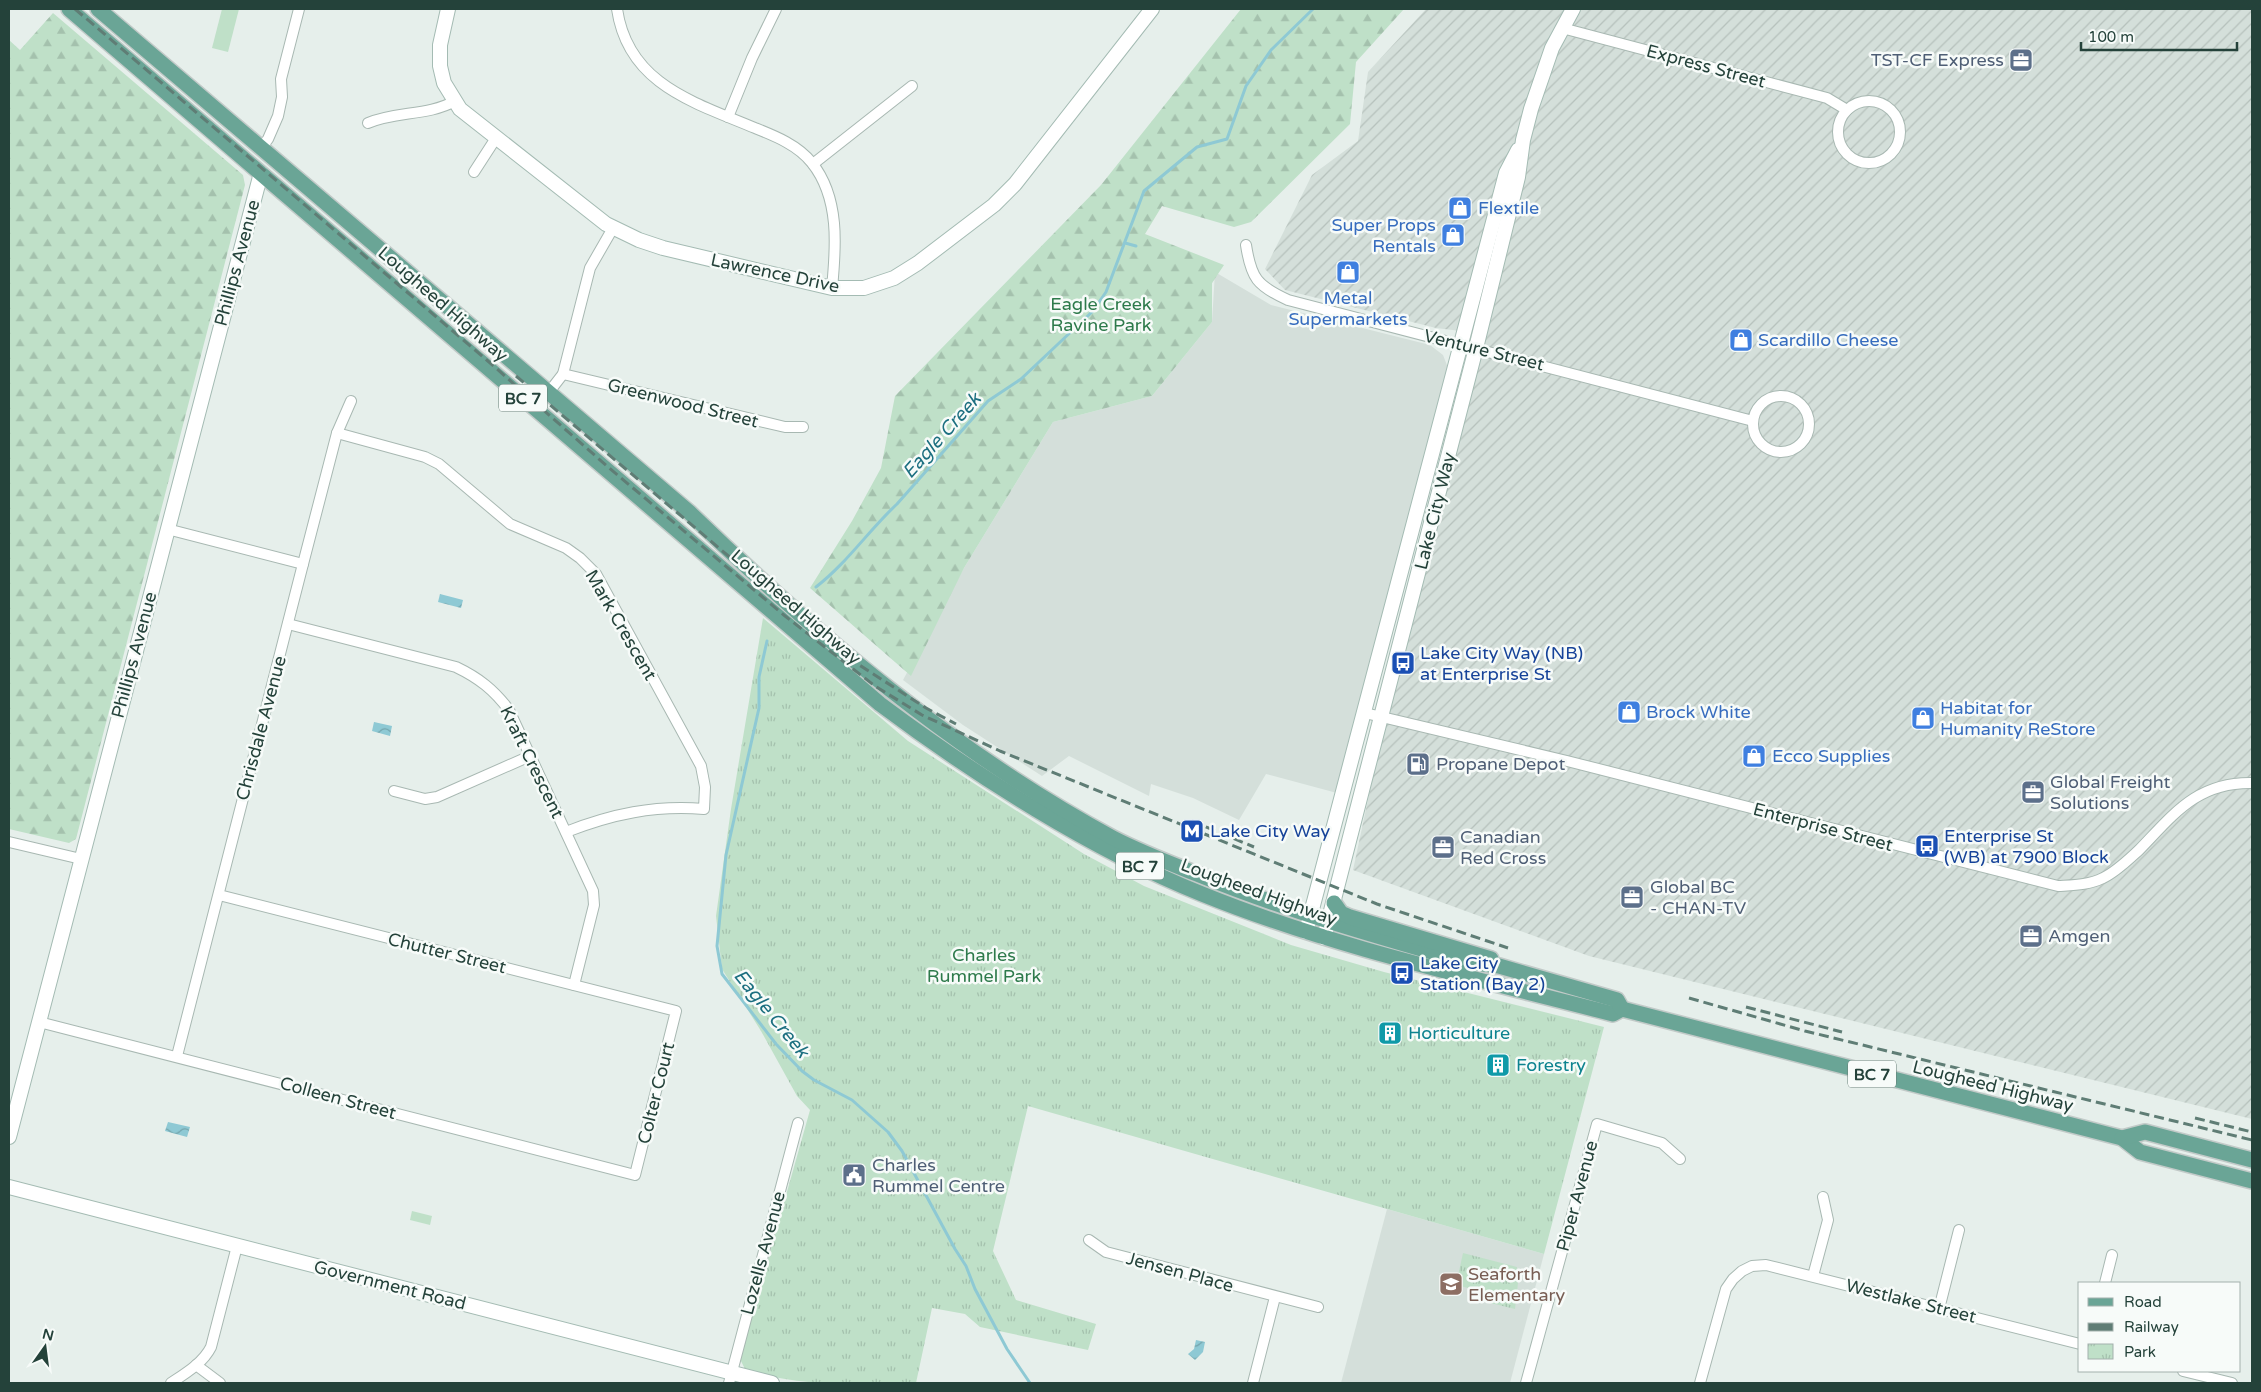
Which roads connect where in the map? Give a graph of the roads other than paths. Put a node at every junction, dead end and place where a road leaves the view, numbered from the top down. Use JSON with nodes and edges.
{"nodes":[{"id":1,"x":69,"y":9,"type":"edge"},
{"id":2,"x":98,"y":9,"type":"edge"},
{"id":3,"x":299,"y":9,"type":"edge"},
{"id":4,"x":448,"y":9,"type":"edge"},
{"id":5,"x":617,"y":9,"type":"edge"},
{"id":6,"x":776,"y":9,"type":"edge"},
{"id":7,"x":1573,"y":9,"type":"edge"},
{"id":8,"x":1147,"y":10,"type":"edge"},
{"id":9,"x":1562,"y":28,"type":"junction"},
{"id":10,"x":912,"y":86,"type":"dead end"},
{"id":11,"x":454,"y":101,"type":"junction"},
{"id":12,"x":1847,"y":110,"type":"junction"},
{"id":13,"x":728,"y":117,"type":"junction"},
{"id":14,"x":368,"y":123,"type":"dead end"},
{"id":15,"x":496,"y":138,"type":"junction"},
{"id":16,"x":1523,"y":140,"type":"junction"},
{"id":17,"x":262,"y":147,"type":"junction"},
{"id":18,"x":813,"y":164,"type":"junction"},
{"id":19,"x":474,"y":172,"type":"dead end"},
{"id":20,"x":261,"y":173,"type":"junction"},
{"id":21,"x":613,"y":228,"type":"junction"},
{"id":22,"x":1246,"y":245,"type":"dead end"},
{"id":23,"x":832,"y":288,"type":"junction"},
{"id":24,"x":1461,"y":344,"type":"junction"},
{"id":25,"x":1476,"y":348,"type":"junction"},
{"id":26,"x":563,"y":374,"type":"junction"},
{"id":27,"x":549,"y":392,"type":"junction"},
{"id":28,"x":351,"y":401,"type":"dead end"},
{"id":29,"x":1753,"y":420,"type":"junction"},
{"id":30,"x":803,"y":427,"type":"dead end"},
{"id":31,"x":337,"y":433,"type":"junction"},
{"id":32,"x":167,"y":529,"type":"junction"},
{"id":33,"x":303,"y":564,"type":"junction"},
{"id":34,"x":288,"y":624,"type":"junction"},
{"id":35,"x":1365,"y":713,"type":"junction"},
{"id":36,"x":1382,"y":716,"type":"junction"},
{"id":37,"x":530,"y":756,"type":"junction"},
{"id":38,"x":2252,"y":783,"type":"edge"},
{"id":39,"x":394,"y":791,"type":"dead end"},
{"id":40,"x":566,"y":832,"type":"junction"},
{"id":41,"x":9,"y":842,"type":"edge"},
{"id":42,"x":81,"y":859,"type":"junction"},
{"id":43,"x":219,"y":895,"type":"junction"},
{"id":44,"x":1334,"y":903,"type":"junction"},
{"id":45,"x":1311,"y":916,"type":"junction"},
{"id":46,"x":1329,"y":921,"type":"junction"},
{"id":47,"x":1306,"y":932,"type":"junction"},
{"id":48,"x":1324,"y":938,"type":"junction"},
{"id":49,"x":1499,"y":966,"type":"junction"},
{"id":50,"x":574,"y":985,"type":"junction"},
{"id":51,"x":1622,"y":1009,"type":"junction"},
{"id":52,"x":676,"y":1011,"type":"joint"},
{"id":53,"x":40,"y":1022,"type":"junction"},
{"id":54,"x":177,"y":1056,"type":"junction"},
{"id":55,"x":798,"y":1123,"type":"dead end"},
{"id":56,"x":9,"y":1137,"type":"edge"},
{"id":57,"x":2122,"y":1138,"type":"junction"},
{"id":58,"x":1680,"y":1159,"type":"dead end"},
{"id":59,"x":2252,"y":1160,"type":"edge"},
{"id":60,"x":635,"y":1175,"type":"joint"},
{"id":61,"x":2252,"y":1181,"type":"edge"},
{"id":62,"x":9,"y":1187,"type":"edge"},
{"id":63,"x":1823,"y":1197,"type":"dead end"},
{"id":64,"x":1959,"y":1230,"type":"dead end"},
{"id":65,"x":1089,"y":1240,"type":"dead end"},
{"id":66,"x":237,"y":1246,"type":"junction"},
{"id":67,"x":2112,"y":1254,"type":"dead end"},
{"id":68,"x":1813,"y":1276,"type":"junction"},
{"id":69,"x":2105,"y":1282,"type":"edge"},
{"id":70,"x":1275,"y":1297,"type":"junction"},
{"id":71,"x":1318,"y":1308,"type":"dead end"},
{"id":72,"x":1939,"y":1308,"type":"junction"},
{"id":73,"x":2078,"y":1343,"type":"edge"},
{"id":74,"x":196,"y":1366,"type":"junction"},
{"id":75,"x":2187,"y":1372,"type":"edge"},
{"id":76,"x":730,"y":1378,"type":"edge"},
{"id":77,"x":171,"y":1383,"type":"edge"},
{"id":78,"x":220,"y":1383,"type":"edge"},
{"id":79,"x":772,"y":1383,"type":"edge"},
{"id":80,"x":1253,"y":1383,"type":"edge"},
{"id":81,"x":1526,"y":1383,"type":"edge"},
{"id":82,"x":1700,"y":1383,"type":"edge"},
{"id":83,"x":2232,"y":1383,"type":"edge"}],
"edges":[{"from":1,"to":20,"type":"main road","name":"Lougheed Highway","number":"BC 7"},
{"from":2,"to":17,"type":"main road","name":"Lougheed Highway","number":"BC 7"},
{"from":3,"to":17,"type":"street"},
{"from":4,"to":11,"type":"street","name":"Lawrence Drive"},
{"from":5,"to":13,"type":"street"},
{"from":6,"to":13,"type":"street"},
{"from":7,"to":9,"type":"street","name":"Lake City Way"},
{"from":8,"to":23,"type":"street","name":"Lawrence Drive"},
{"from":9,"to":12,"type":"street","name":"Express Street"},
{"from":9,"to":16,"type":"street","name":"Lake City Way"},
{"from":10,"to":18,"type":"street"},
{"from":11,"to":14,"type":"street"},
{"from":11,"to":15,"type":"street","name":"Lawrence Drive"},
{"from":12,"to":12,"type":"street"},
{"from":13,"to":18,"type":"street"},
{"from":15,"to":19,"type":"street"},
{"from":15,"to":21,"type":"street","name":"Lawrence Drive"},
{"from":16,"to":24,"type":"street","name":"Lake City Way"},
{"from":16,"to":25,"type":"street","name":"Lake City Way"},
{"from":17,"to":27,"type":"main road","name":"Lougheed Highway","number":"BC 7"},
{"from":18,"to":23,"type":"street"},
{"from":20,"to":32,"type":"street","name":"Phillips Avenue"},
{"from":20,"to":47,"type":"main road","name":"Lougheed Highway","number":"BC 7"},
{"from":21,"to":23,"type":"street","name":"Lawrence Drive"},
{"from":21,"to":26,"type":"street"},
{"from":22,"to":24,"type":"street","name":"Venture Street"},
{"from":24,"to":25,"type":"street","name":"Venture Street"},
{"from":24,"to":35,"type":"street","name":"Lake City Way"},
{"from":25,"to":29,"type":"street","name":"Venture Street"},
{"from":25,"to":36,"type":"street","name":"Lake City Way"},
{"from":26,"to":27,"type":"street"},
{"from":26,"to":30,"type":"street","name":"Greenwood Street"},
{"from":27,"to":45,"type":"main road","name":"Lougheed Highway","number":"BC 7"},
{"from":28,"to":31,"type":"street","name":"Chrisdale Avenue"},
{"from":29,"to":29,"type":"street"},
{"from":31,"to":33,"type":"street","name":"Chrisdale Avenue"},
{"from":31,"to":40,"type":"street","name":"Mark Crescent"},
{"from":32,"to":33,"type":"street"},
{"from":32,"to":42,"type":"street","name":"Phillips Avenue"},
{"from":33,"to":34,"type":"street","name":"Chrisdale Avenue"},
{"from":34,"to":37,"type":"street","name":"Kraft Crescent"},
{"from":34,"to":43,"type":"street","name":"Chrisdale Avenue"},
{"from":35,"to":36,"type":"street","name":"Enterprise Street"},
{"from":35,"to":45,"type":"street","name":"Lake City Way"},
{"from":36,"to":38,"type":"street","name":"Enterprise Street"},
{"from":36,"to":44,"type":"street","name":"Lake City Way"},
{"from":37,"to":39,"type":"street"},
{"from":37,"to":40,"type":"street","name":"Kraft Crescent"},
{"from":40,"to":50,"type":"street","name":"Kraft Crescent"},
{"from":41,"to":42,"type":"street"},
{"from":42,"to":53,"type":"street","name":"Phillips Avenue"},
{"from":43,"to":50,"type":"street","name":"Chutter Street"},
{"from":43,"to":54,"type":"street","name":"Chrisdale Avenue"},
{"from":44,"to":46,"type":"street","name":"Lake City Way"},
{"from":44,"to":49,"type":"main road"},
{"from":45,"to":46,"type":"main road","name":"Lougheed Highway","number":"BC 7"},
{"from":45,"to":47,"type":"street","name":"Lake City Way"},
{"from":46,"to":48,"type":"street","name":"Lake City Way"},
{"from":46,"to":49,"type":"main road","name":"Lougheed Highway","number":"BC 7"},
{"from":47,"to":48,"type":"main road","name":"Lougheed Highway","number":"BC 7"},
{"from":48,"to":51,"type":"main road","name":"Lougheed Highway","number":"BC 7"},
{"from":49,"to":51,"type":"main road","name":"Lougheed Highway","number":"BC 7"},
{"from":50,"to":52,"type":"street","name":"Chutter Street"},
{"from":51,"to":57,"type":"main road","name":"Lougheed Highway","number":"BC 7"},
{"from":52,"to":60,"type":"street","name":"Colter Court"},
{"from":53,"to":54,"type":"street","name":"Colleen Street"},
{"from":53,"to":56,"type":"street","name":"Phillips Avenue"},
{"from":54,"to":60,"type":"street","name":"Colleen Street"},
{"from":55,"to":76,"type":"street","name":"Lozells Avenue"},
{"from":57,"to":59,"type":"main road","name":"Lougheed Highway","number":"BC 7"},
{"from":57,"to":61,"type":"main road","name":"Lougheed Highway","number":"BC 7"},
{"from":58,"to":81,"type":"street","name":"Piper Avenue"},
{"from":62,"to":66,"type":"street","name":"Government Road"},
{"from":63,"to":68,"type":"street"},
{"from":64,"to":72,"type":"street"},
{"from":65,"to":70,"type":"street","name":"Jensen Place"},
{"from":66,"to":74,"type":"street"},
{"from":66,"to":76,"type":"street","name":"Government Road"},
{"from":67,"to":69,"type":"street"},
{"from":68,"to":72,"type":"street","name":"Westlake Street"},
{"from":68,"to":82,"type":"street","name":"Westlake Street"},
{"from":70,"to":71,"type":"street","name":"Jensen Place"},
{"from":70,"to":80,"type":"street"},
{"from":72,"to":73,"type":"street","name":"Westlake Street"},
{"from":74,"to":77,"type":"street"},
{"from":74,"to":78,"type":"street"},
{"from":75,"to":83,"type":"street"},
{"from":76,"to":79,"type":"street","name":"Government Road"}]}
